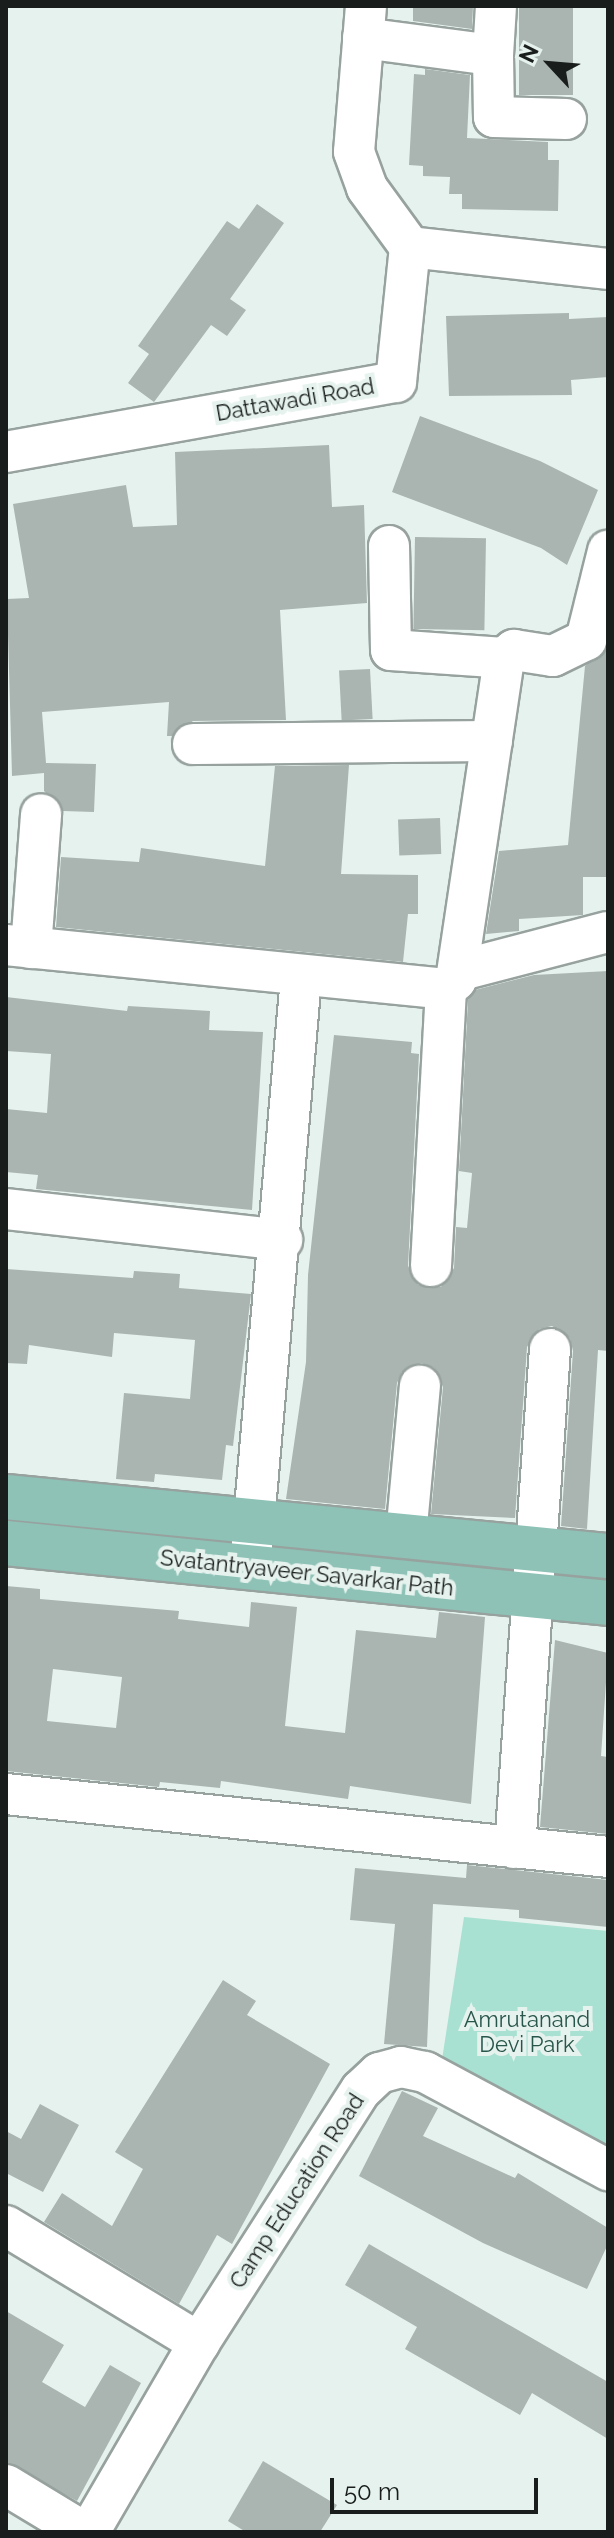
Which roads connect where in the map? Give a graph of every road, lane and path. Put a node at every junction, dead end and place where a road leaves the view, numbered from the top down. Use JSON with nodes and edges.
{"nodes":[{"id":1,"x":496,"y":6,"type":"edge"},
{"id":2,"x":364,"y":22,"type":"edge"},
{"id":3,"x":493,"y":55,"type":"junction"},
{"id":4,"x":566,"y":119,"type":"dead end"},
{"id":5,"x":410,"y":247,"type":"junction"},
{"id":6,"x":608,"y":269,"type":"edge"},
{"id":7,"x":6,"y":452,"type":"edge"},
{"id":8,"x":389,"y":546,"type":"dead end"},
{"id":9,"x":608,"y":551,"type":"edge"},
{"id":10,"x":504,"y":658,"type":"junction"},
{"id":11,"x":492,"y":741,"type":"junction"},
{"id":12,"x":193,"y":744,"type":"dead end"},
{"id":13,"x":41,"y":814,"type":"dead end"},
{"id":14,"x":608,"y":932,"type":"edge"},
{"id":15,"x":18,"y":946,"type":"edge"},
{"id":16,"x":301,"y":978,"type":"junction"},
{"id":17,"x":452,"y":980,"type":"junction"},
{"id":18,"x":6,"y":1209,"type":"edge"},
{"id":19,"x":282,"y":1240,"type":"junction"},
{"id":20,"x":431,"y":1266,"type":"dead end"},
{"id":21,"x":550,"y":1349,"type":"dead end"},
{"id":22,"x":420,"y":1386,"type":"dead end"},
{"id":23,"x":6,"y":1497,"type":"edge"},
{"id":24,"x":254,"y":1521,"type":"junction"},
{"id":25,"x":406,"y":1536,"type":"junction"},
{"id":26,"x":6,"y":1543,"type":"edge"},
{"id":27,"x":539,"y":1550,"type":"junction"},
{"id":28,"x":608,"y":1556,"type":"edge"},
{"id":29,"x":250,"y":1567,"type":"junction"},
{"id":30,"x":535,"y":1596,"type":"junction"},
{"id":31,"x":608,"y":1603,"type":"edge"},
{"id":32,"x":6,"y":1794,"type":"edge"},
{"id":33,"x":515,"y":1848,"type":"junction"},
{"id":34,"x":608,"y":1857,"type":"edge"},
{"id":35,"x":608,"y":2170,"type":"edge"},
{"id":36,"x":6,"y":2226,"type":"edge"},
{"id":37,"x":199,"y":2343,"type":"junction"},
{"id":38,"x":6,"y":2485,"type":"edge"},
{"id":39,"x":86,"y":2532,"type":"edge"}],
"edges":[{"from":1,"to":3,"type":"street"},
{"from":2,"to":3,"type":"street"},
{"from":2,"to":5,"type":"street"},
{"from":3,"to":4,"type":"street"},
{"from":5,"to":6,"type":"street"},
{"from":5,"to":7,"type":"street","name":"Dattawadi Road"},
{"from":8,"to":10,"type":"street"},
{"from":9,"to":10,"type":"street"},
{"from":10,"to":11,"type":"street"},
{"from":11,"to":12,"type":"street"},
{"from":11,"to":17,"type":"street"},
{"from":13,"to":15,"type":"street"},
{"from":14,"to":17,"type":"street"},
{"from":15,"to":16,"type":"street"},
{"from":16,"to":17,"type":"street"},
{"from":16,"to":19,"type":"street"},
{"from":17,"to":20,"type":"street"},
{"from":18,"to":19,"type":"street"},
{"from":19,"to":24,"type":"street"},
{"from":21,"to":27,"type":"street"},
{"from":22,"to":25,"type":"street"},
{"from":23,"to":24,"type":"main road","name":"Svatantryaveer Savarkar Path"},
{"from":24,"to":25,"type":"main road","name":"Svatantryaveer Savarkar Path"},
{"from":24,"to":29,"type":"street"},
{"from":25,"to":27,"type":"main road","name":"Svatantryaveer Savarkar Path"},
{"from":26,"to":29,"type":"main road","name":"Svatantryaveer Savarkar Path"},
{"from":27,"to":28,"type":"main road","name":"Svatantryaveer Savarkar Path"},
{"from":27,"to":30,"type":"street"},
{"from":29,"to":30,"type":"main road","name":"Svatantryaveer Savarkar Path"},
{"from":30,"to":31,"type":"main road","name":"Svatantryaveer Savarkar Path"},
{"from":30,"to":33,"type":"street"},
{"from":32,"to":33,"type":"street"},
{"from":33,"to":34,"type":"street"},
{"from":35,"to":37,"type":"street","name":"Camp Education Road"},
{"from":36,"to":37,"type":"street"},
{"from":37,"to":39,"type":"street","name":"Camp Education Road"},
{"from":38,"to":39,"type":"street"}]}
